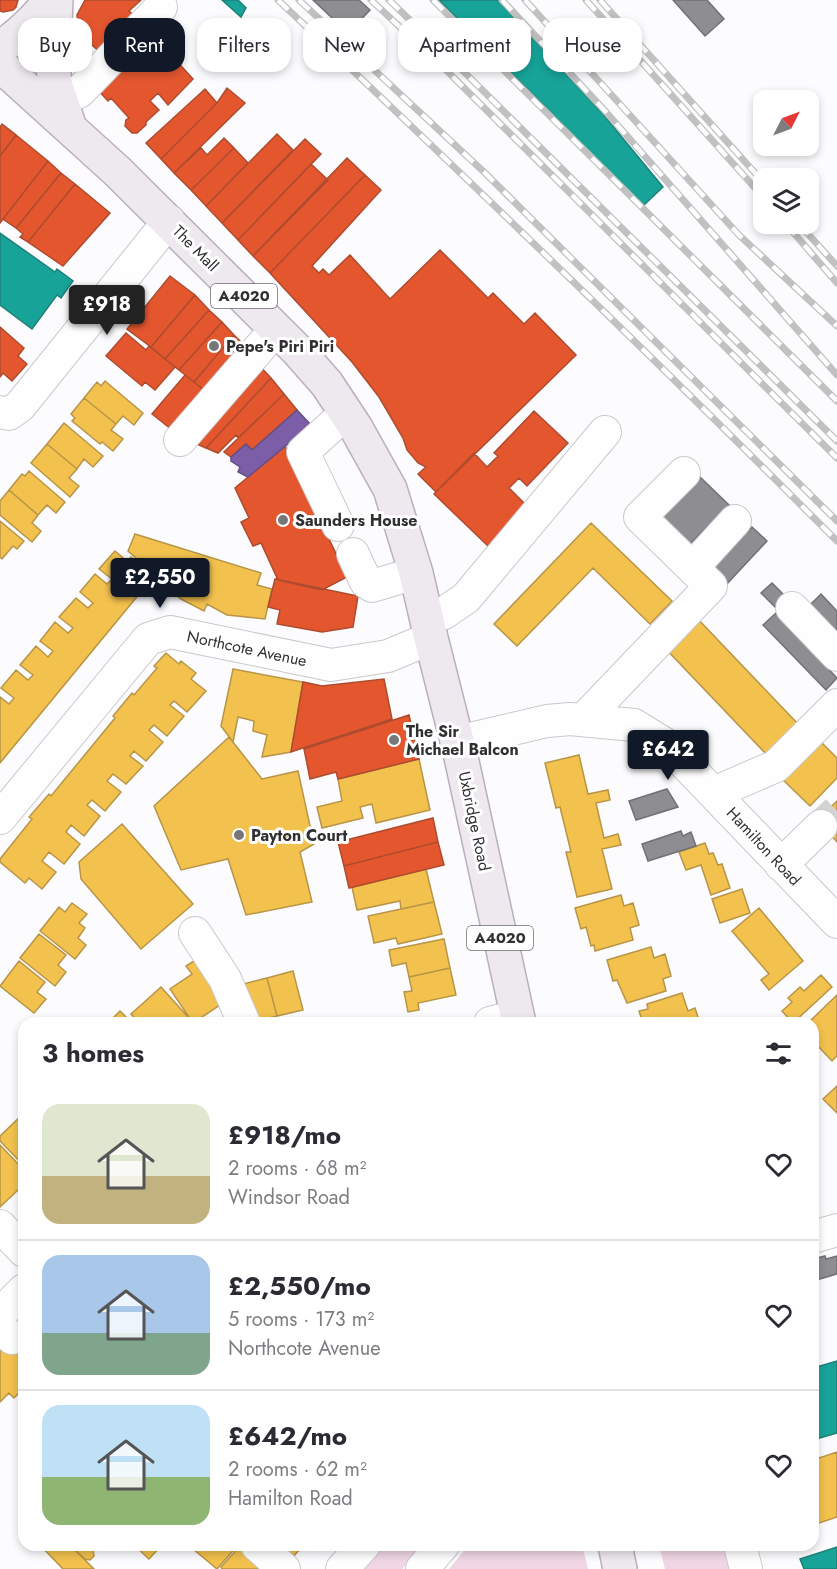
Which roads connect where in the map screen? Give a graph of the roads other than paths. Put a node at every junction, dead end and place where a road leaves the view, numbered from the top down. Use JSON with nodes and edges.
{"nodes":[{"id":1,"x":50,"y":0,"type":"edge"},
{"id":2,"x":56,"y":0,"type":"edge"},
{"id":3,"x":160,"y":7,"type":"dead end"},
{"id":4,"x":0,"y":48,"type":"edge"},
{"id":5,"x":0,"y":65,"type":"edge"},
{"id":6,"x":65,"y":113,"type":"junction"},
{"id":7,"x":169,"y":221,"type":"junction"},
{"id":8,"x":276,"y":328,"type":"junction"},
{"id":9,"x":0,"y":412,"type":"edge"},
{"id":10,"x":346,"y":413,"type":"junction"},
{"id":11,"x":605,"y":432,"type":"dead end"},
{"id":12,"x":180,"y":440,"type":"dead end"},
{"id":13,"x":684,"y":473,"type":"dead end"},
{"id":14,"x":735,"y":521,"type":"dead end"},
{"id":15,"x":338,"y":525,"type":"dead end"},
{"id":16,"x":353,"y":554,"type":"dead end"},
{"id":17,"x":693,"y":567,"type":"junction"},
{"id":18,"x":416,"y":573,"type":"junction"},
{"id":19,"x":792,"y":608,"type":"dead end"},
{"id":20,"x":429,"y":629,"type":"junction"},
{"id":21,"x":837,"y":655,"type":"edge"},
{"id":22,"x":837,"y":705,"type":"edge"},
{"id":23,"x":584,"y":719,"type":"junction"},
{"id":24,"x":457,"y":742,"type":"junction"},
{"id":25,"x":714,"y":793,"type":"junction"},
{"id":26,"x":0,"y":819,"type":"edge"},
{"id":27,"x":821,"y":826,"type":"tunnel mouth"},
{"id":28,"x":781,"y":865,"type":"junction"},
{"id":29,"x":837,"y":922,"type":"edge"},
{"id":30,"x":195,"y":933,"type":"dead end"},
{"id":31,"x":241,"y":1017,"type":"edge"},
{"id":32,"x":508,"y":1017,"type":"edge"},
{"id":33,"x":0,"y":1226,"type":"edge"},
{"id":34,"x":837,"y":1230,"type":"edge"},
{"id":35,"x":819,"y":1236,"type":"edge"},
{"id":36,"x":18,"y":1245,"type":"edge"},
{"id":37,"x":18,"y":1301,"type":"edge"},
{"id":38,"x":4,"y":1326,"type":"edge"},
{"id":39,"x":264,"y":1551,"type":"edge"},
{"id":40,"x":358,"y":1551,"type":"edge"},
{"id":41,"x":438,"y":1551,"type":"edge"},
{"id":42,"x":616,"y":1551,"type":"edge"},
{"id":43,"x":742,"y":1551,"type":"edge"},
{"id":44,"x":284,"y":1569,"type":"edge"},
{"id":45,"x":342,"y":1569,"type":"edge"},
{"id":46,"x":422,"y":1569,"type":"edge"},
{"id":47,"x":620,"y":1569,"type":"edge"},
{"id":48,"x":746,"y":1569,"type":"edge"}],
"edges":[{"from":1,"to":4,"type":"main road"},
{"from":2,"to":6,"type":"main road"},
{"from":3,"to":6,"type":"street"},
{"from":5,"to":6,"type":"main road","name":"The Mall","number":"A4020"},
{"from":6,"to":7,"type":"main road","name":"The Mall","number":"A4020"},
{"from":7,"to":8,"type":"main road","name":"The Mall","number":"A4020"},
{"from":7,"to":9,"type":"street"},
{"from":8,"to":10,"type":"main road","name":"The Mall","number":"A4020"},
{"from":8,"to":12,"type":"street"},
{"from":10,"to":15,"type":"street"},
{"from":10,"to":18,"type":"main road","name":"The Mall","number":"A4020"},
{"from":11,"to":20,"type":"street","name":"Northcote Avenue"},
{"from":13,"to":17,"type":"street"},
{"from":14,"to":17,"type":"street"},
{"from":16,"to":18,"type":"street"},
{"from":17,"to":23,"type":"street"},
{"from":18,"to":20,"type":"main road","name":"The Mall","number":"A4020"},
{"from":19,"to":21,"type":"street"},
{"from":20,"to":24,"type":"main road","name":"Uxbridge Road","number":"A4020"},
{"from":20,"to":26,"type":"street","name":"Northcote Avenue"},
{"from":22,"to":25,"type":"street"},
{"from":23,"to":24,"type":"street","name":"Hamilton Road"},
{"from":23,"to":25,"type":"street","name":"Hamilton Road"},
{"from":24,"to":32,"type":"main road","name":"Uxbridge Road","number":"A4020"},
{"from":25,"to":28,"type":"street","name":"Hamilton Road"},
{"from":27,"to":28,"type":"street"},
{"from":28,"to":29,"type":"street","name":"Hamilton Road"},
{"from":30,"to":31,"type":"street"},
{"from":33,"to":36,"type":"street"},
{"from":34,"to":35,"type":"street"},
{"from":37,"to":38,"type":"street"},
{"from":39,"to":44,"type":"street"},
{"from":40,"to":45,"type":"street"},
{"from":41,"to":46,"type":"street"},
{"from":42,"to":47,"type":"main road"},
{"from":43,"to":48,"type":"street"}]}
